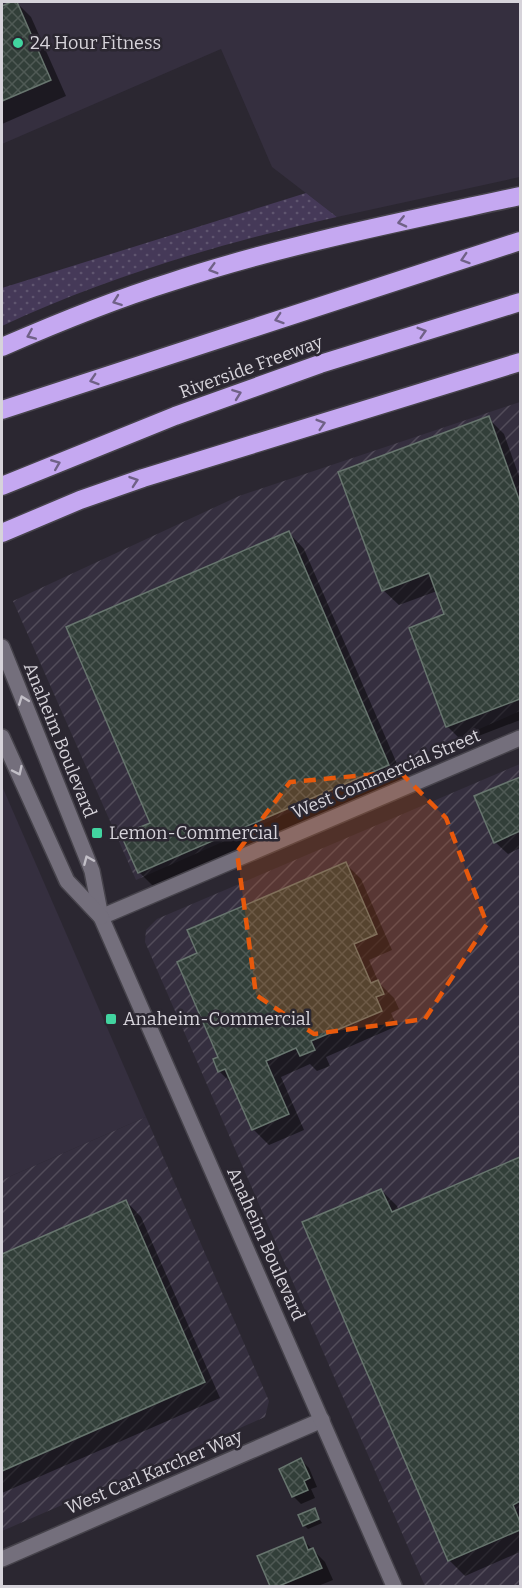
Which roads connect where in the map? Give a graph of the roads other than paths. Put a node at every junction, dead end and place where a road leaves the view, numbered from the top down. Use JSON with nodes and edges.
{"nodes":[{"id":1,"x":520,"y":196,"type":"edge"},
{"id":2,"x":520,"y":241,"type":"edge"},
{"id":3,"x":520,"y":302,"type":"edge"},
{"id":4,"x":2,"y":347,"type":"edge"},
{"id":5,"x":520,"y":362,"type":"edge"},
{"id":6,"x":2,"y":410,"type":"edge"},
{"id":7,"x":2,"y":486,"type":"edge"},
{"id":8,"x":2,"y":532,"type":"edge"},
{"id":9,"x":2,"y":647,"type":"edge"},
{"id":10,"x":2,"y":737,"type":"edge"},
{"id":11,"x":520,"y":738,"type":"edge"},
{"id":12,"x":101,"y":917,"type":"junction"},
{"id":13,"x":322,"y":1420,"type":"junction"},
{"id":14,"x":2,"y":1559,"type":"edge"},
{"id":15,"x":394,"y":1587,"type":"edge"}],
"edges":[{"from":1,"to":4,"type":"highway","one_way":true},
{"from":2,"to":6,"type":"highway","name":"Riverside Freeway","one_way":true},
{"from":7,"to":3,"type":"highway","name":"Riverside Freeway","one_way":true},
{"from":8,"to":5,"type":"highway","one_way":true},
{"from":12,"to":9,"type":"street","name":"Anaheim Boulevard","one_way":true},
{"from":10,"to":12,"type":"street","name":"Anaheim Boulevard","one_way":true},
{"from":11,"to":12,"type":"street","name":"West Commercial Street"},
{"from":12,"to":13,"type":"street","name":"Anaheim Boulevard"},
{"from":13,"to":14,"type":"street","name":"West Carl Karcher Way"},
{"from":13,"to":15,"type":"street","name":"Anaheim Boulevard"}]}
